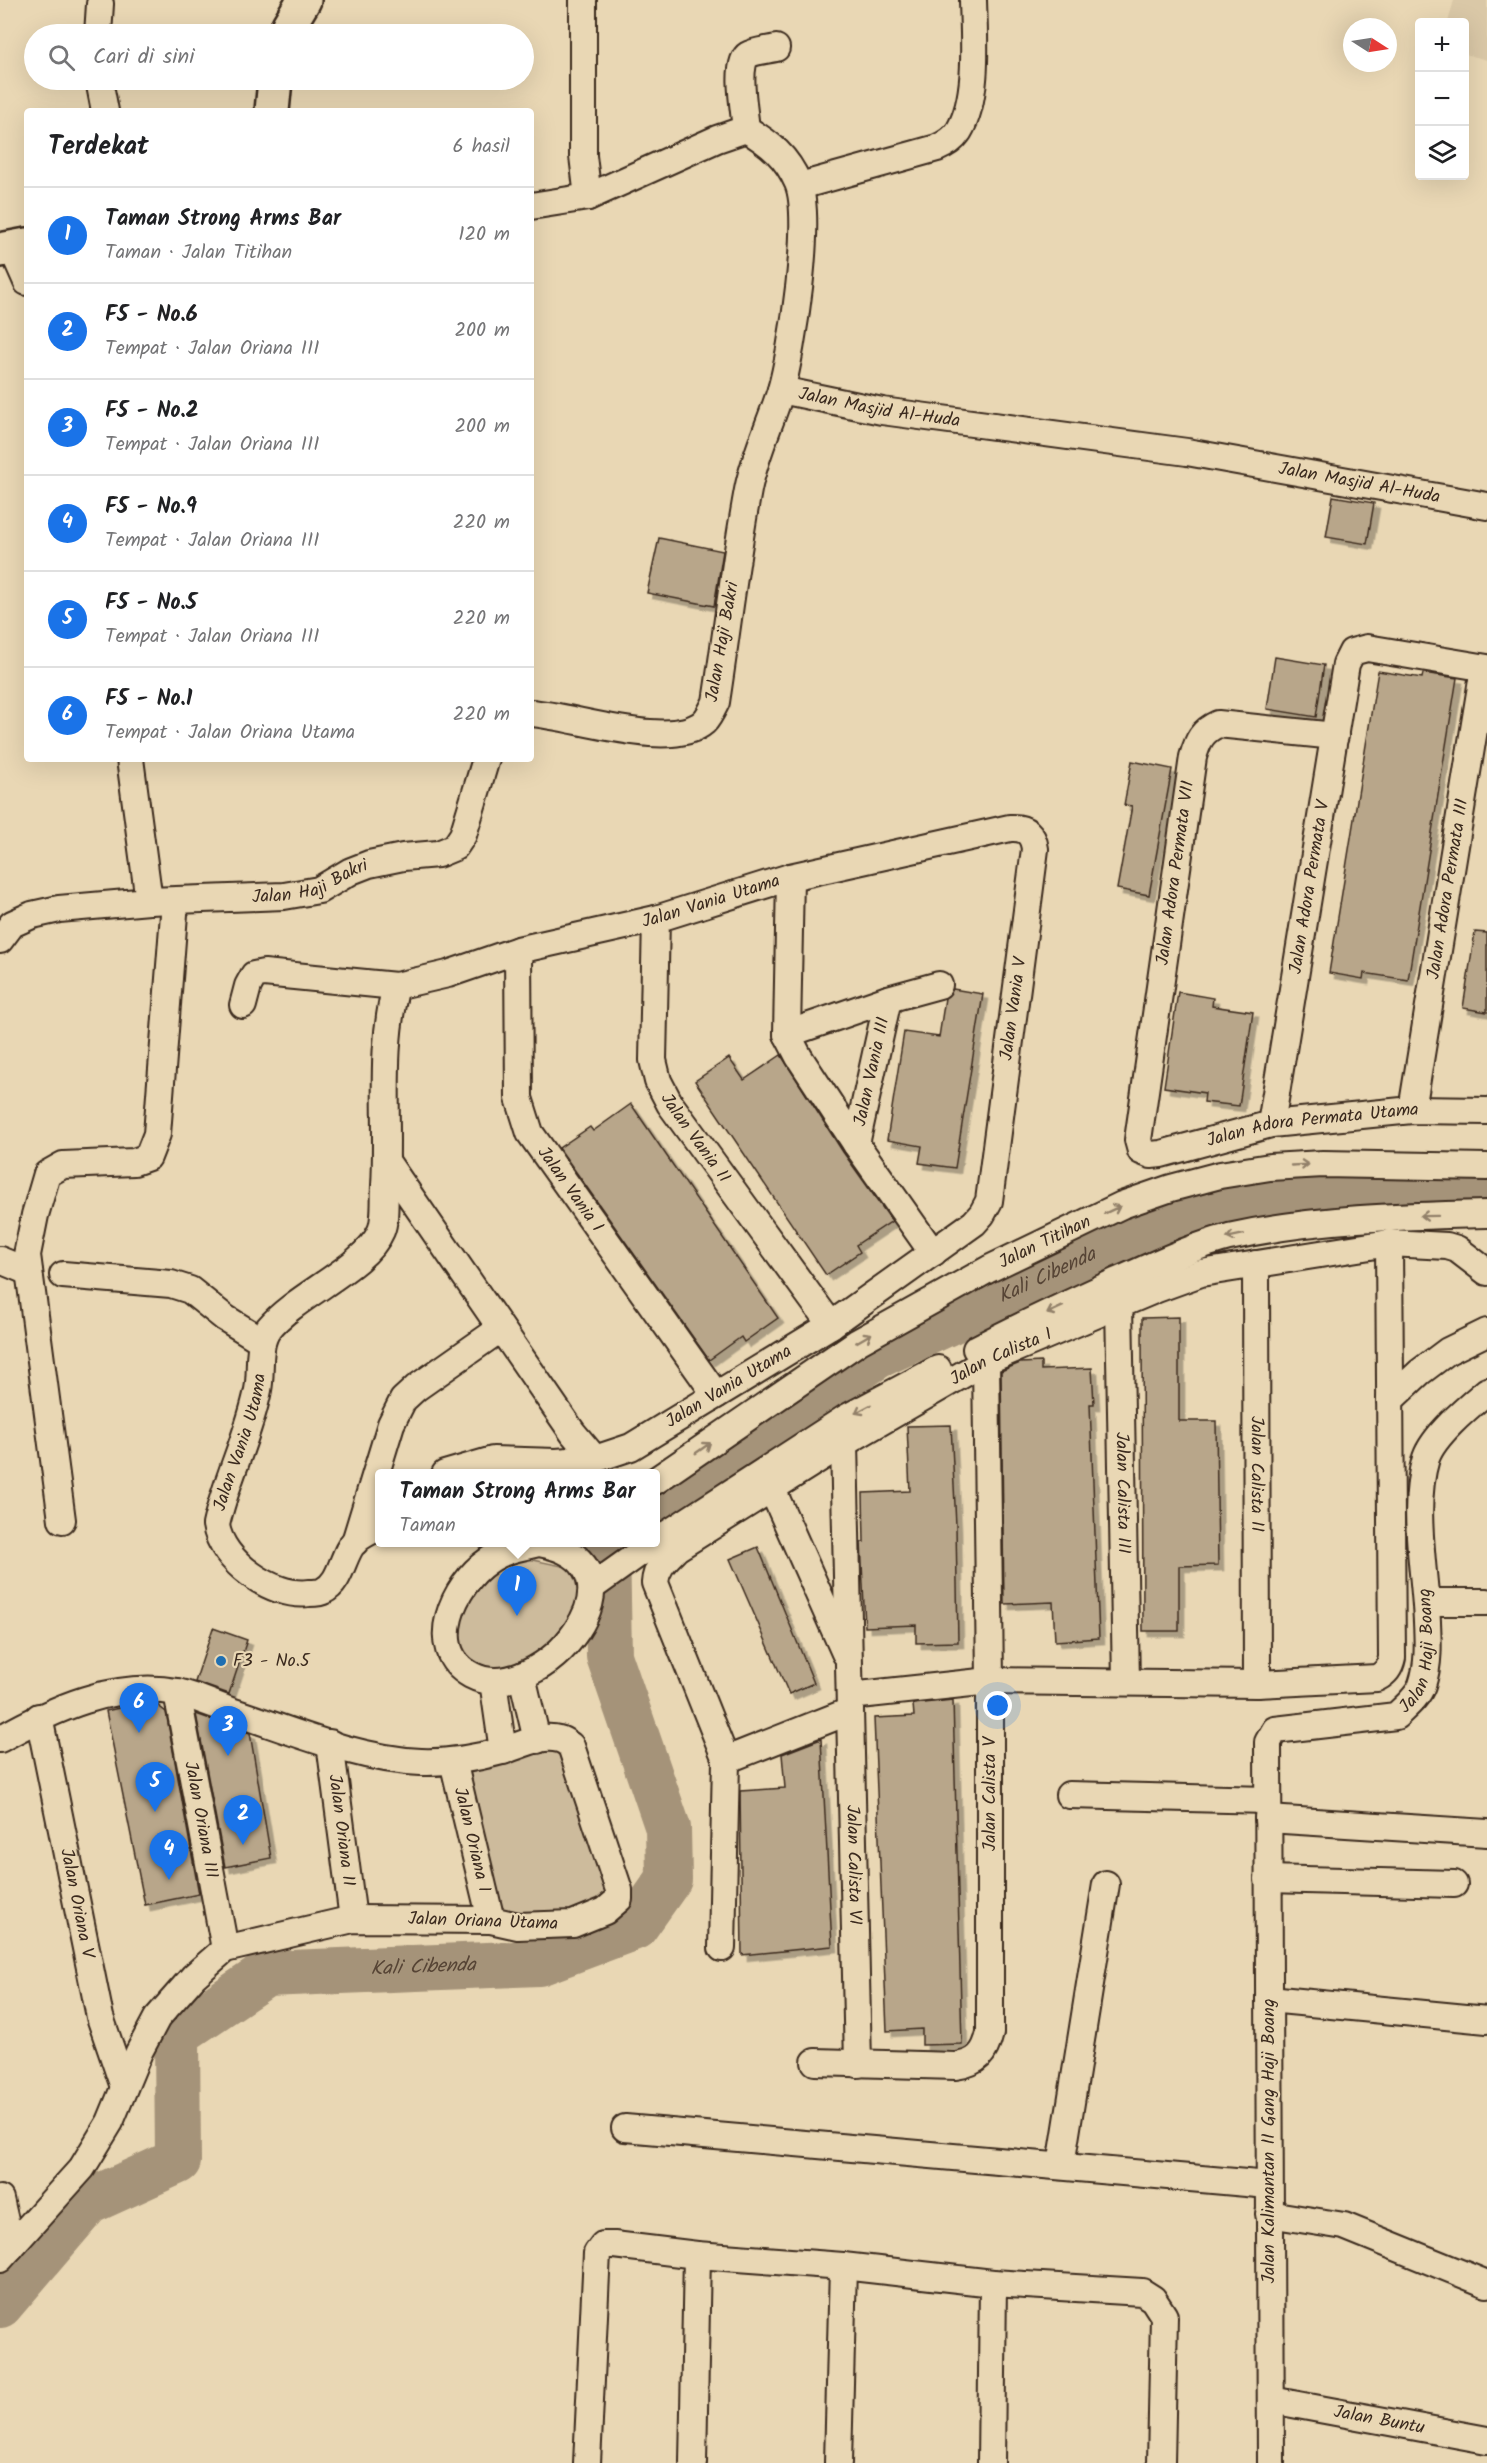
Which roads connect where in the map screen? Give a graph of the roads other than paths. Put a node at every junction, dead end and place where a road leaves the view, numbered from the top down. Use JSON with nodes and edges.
{"nodes":[{"id":1,"x":304,"y":0,"type":"edge"},
{"id":2,"x":583,"y":0,"type":"edge"},
{"id":3,"x":973,"y":0,"type":"edge"},
{"id":4,"x":100,"y":4,"type":"dead end"},
{"id":5,"x":99,"y":24,"type":"edge"},
{"id":6,"x":290,"y":24,"type":"edge"},
{"id":7,"x":776,"y":48,"type":"dead end"},
{"id":8,"x":101,"y":90,"type":"edge"},
{"id":9,"x":273,"y":90,"type":"edge"},
{"id":10,"x":104,"y":108,"type":"edge"},
{"id":11,"x":272,"y":108,"type":"edge"},
{"id":12,"x":746,"y":129,"type":"junction"},
{"id":13,"x":800,"y":186,"type":"junction"},
{"id":14,"x":588,"y":197,"type":"junction"},
{"id":15,"x":534,"y":206,"type":"edge"},
{"id":16,"x":13,"y":248,"type":"edge"},
{"id":17,"x":24,"y":275,"type":"edge"},
{"id":18,"x":781,"y":390,"type":"junction"},
{"id":19,"x":1487,"y":506,"type":"edge"},
{"id":20,"x":1485,"y":668,"type":"edge"},
{"id":21,"x":534,"y":714,"type":"edge"},
{"id":22,"x":1335,"y":736,"type":"junction"},
{"id":23,"x":130,"y":762,"type":"edge"},
{"id":24,"x":485,"y":762,"type":"edge"},
{"id":25,"x":1027,"y":831,"type":"joint"},
{"id":26,"x":790,"y":877,"type":"junction"},
{"id":27,"x":149,"y":900,"type":"junction"},
{"id":28,"x":175,"y":901,"type":"junction"},
{"id":29,"x":656,"y":918,"type":"junction"},
{"id":30,"x":0,"y":940,"type":"edge"},
{"id":31,"x":518,"y":950,"type":"junction"},
{"id":32,"x":939,"y":985,"type":"dead end"},
{"id":33,"x":396,"y":986,"type":"junction"},
{"id":34,"x":888,"y":999,"type":"junction"},
{"id":35,"x":243,"y":1005,"type":"dead end"},
{"id":36,"x":787,"y":1034,"type":"junction"},
{"id":37,"x":1412,"y":1110,"type":"junction"},
{"id":38,"x":1487,"y":1111,"type":"edge"},
{"id":39,"x":1271,"y":1124,"type":"junction"},
{"id":40,"x":856,"y":1144,"type":"junction"},
{"id":41,"x":1141,"y":1150,"type":"joint"},
{"id":42,"x":386,"y":1161,"type":"junction"},
{"id":43,"x":1487,"y":1167,"type":"edge"},
{"id":44,"x":990,"y":1190,"type":"joint"},
{"id":45,"x":414,"y":1204,"type":"junction"},
{"id":46,"x":1487,"y":1214,"type":"edge"},
{"id":47,"x":382,"y":1229,"type":"junction"},
{"id":48,"x":1389,"y":1244,"type":"junction"},
{"id":49,"x":933,"y":1253,"type":"junction"},
{"id":50,"x":0,"y":1260,"type":"edge"},
{"id":51,"x":1256,"y":1264,"type":"junction"},
{"id":52,"x":29,"y":1272,"type":"junction"},
{"id":53,"x":1487,"y":1272,"type":"edge"},
{"id":54,"x":63,"y":1275,"type":"dead end"},
{"id":55,"x":1119,"y":1304,"type":"junction"},
{"id":56,"x":831,"y":1325,"type":"junction"},
{"id":57,"x":500,"y":1329,"type":"junction"},
{"id":58,"x":1487,"y":1332,"type":"edge"},
{"id":59,"x":261,"y":1341,"type":"junction"},
{"id":60,"x":986,"y":1361,"type":"junction"},
{"id":61,"x":1487,"y":1391,"type":"edge"},
{"id":62,"x":716,"y":1395,"type":"junction"},
{"id":63,"x":1390,"y":1400,"type":"junction"},
{"id":64,"x":844,"y":1443,"type":"junction"},
{"id":65,"x":594,"y":1459,"type":"junction"},
{"id":66,"x":488,"y":1467,"type":"edge"},
{"id":67,"x":377,"y":1469,"type":"edge"},
{"id":68,"x":375,"y":1476,"type":"edge"},
{"id":69,"x":660,"y":1478,"type":"edge"},
{"id":70,"x":772,"y":1489,"type":"junction"},
{"id":71,"x":62,"y":1520,"type":"dead end"},
{"id":72,"x":375,"y":1530,"type":"edge"},
{"id":73,"x":660,"y":1539,"type":"edge"},
{"id":74,"x":355,"y":1542,"type":"junction"},
{"id":75,"x":505,"y":1547,"type":"edge"},
{"id":76,"x":565,"y":1547,"type":"edge"},
{"id":77,"x":648,"y":1547,"type":"edge"},
{"id":78,"x":482,"y":1552,"type":"edge"},
{"id":79,"x":592,"y":1587,"type":"junction"},
{"id":80,"x":1426,"y":1602,"type":"junction"},
{"id":81,"x":1487,"y":1602,"type":"edge"},
{"id":82,"x":849,"y":1664,"type":"junction"},
{"id":83,"x":522,"y":1676,"type":"junction"},
{"id":84,"x":493,"y":1681,"type":"junction"},
{"id":85,"x":990,"y":1681,"type":"junction"},
{"id":86,"x":1126,"y":1682,"type":"junction"},
{"id":87,"x":1257,"y":1683,"type":"junction"},
{"id":88,"x":177,"y":1692,"type":"junction"},
{"id":89,"x":850,"y":1703,"type":"junction"},
{"id":90,"x":39,"y":1717,"type":"junction"},
{"id":91,"x":0,"y":1738,"type":"edge"},
{"id":92,"x":537,"y":1740,"type":"junction"},
{"id":93,"x":330,"y":1743,"type":"junction"},
{"id":94,"x":503,"y":1751,"type":"junction"},
{"id":95,"x":726,"y":1760,"type":"junction"},
{"id":96,"x":453,"y":1761,"type":"junction"},
{"id":97,"x":1069,"y":1795,"type":"dead end"},
{"id":98,"x":1268,"y":1810,"type":"junction"},
{"id":99,"x":1487,"y":1833,"type":"edge"},
{"id":100,"x":1268,"y":1879,"type":"junction"},
{"id":101,"x":1106,"y":1884,"type":"dead end"},
{"id":102,"x":1454,"y":1884,"type":"dead end"},
{"id":103,"x":352,"y":1919,"type":"junction"},
{"id":104,"x":491,"y":1920,"type":"junction"},
{"id":105,"x":722,"y":1948,"type":"dead end"},
{"id":106,"x":225,"y":1949,"type":"junction"},
{"id":107,"x":1269,"y":1999,"type":"junction"},
{"id":108,"x":1487,"y":2020,"type":"edge"},
{"id":109,"x":815,"y":2062,"type":"dead end"},
{"id":110,"x":858,"y":2064,"type":"junction"},
{"id":111,"x":124,"y":2087,"type":"junction"},
{"id":112,"x":625,"y":2128,"type":"dead end"},
{"id":113,"x":1061,"y":2165,"type":"junction"},
{"id":114,"x":1269,"y":2184,"type":"junction"},
{"id":115,"x":0,"y":2199,"type":"edge"},
{"id":116,"x":1269,"y":2214,"type":"junction"},
{"id":117,"x":6,"y":2253,"type":"edge"},
{"id":118,"x":698,"y":2255,"type":"junction"},
{"id":119,"x":843,"y":2266,"type":"junction"},
{"id":120,"x":993,"y":2283,"type":"junction"},
{"id":121,"x":1487,"y":2284,"type":"edge"},
{"id":122,"x":1271,"y":2400,"type":"junction"},
{"id":123,"x":1487,"y":2440,"type":"edge"},
{"id":124,"x":587,"y":2463,"type":"edge"},
{"id":125,"x":693,"y":2463,"type":"edge"},
{"id":126,"x":838,"y":2463,"type":"edge"},
{"id":127,"x":991,"y":2463,"type":"edge"},
{"id":128,"x":1161,"y":2463,"type":"edge"},
{"id":129,"x":1271,"y":2463,"type":"edge"}],
"edges":[{"from":1,"to":6,"type":"street"},
{"from":2,"to":14,"type":"street"},
{"from":3,"to":13,"type":"street"},
{"from":4,"to":5,"type":"street"},
{"from":7,"to":12,"type":"street"},
{"from":8,"to":10,"type":"street"},
{"from":9,"to":11,"type":"street"},
{"from":12,"to":13,"type":"street","name":"Jalan Masjid Al-Huda"},
{"from":12,"to":14,"type":"street"},
{"from":13,"to":18,"type":"street","name":"Jalan Masjid Al-Huda"},
{"from":14,"to":15,"type":"street"},
{"from":16,"to":17,"type":"street"},
{"from":18,"to":19,"type":"street","name":"Jalan Masjid Al-Huda"},
{"from":18,"to":21,"type":"street","name":"Jalan Haji Bakri"},
{"from":20,"to":22,"type":"street","name":"Jalan Adora Permata V"},
{"from":20,"to":37,"type":"street","name":"Jalan Adora Permata III"},
{"from":22,"to":39,"type":"street","name":"Jalan Adora Permata V"},
{"from":22,"to":41,"type":"street","name":"Jalan Adora Permata VII"},
{"from":23,"to":27,"type":"street"},
{"from":24,"to":28,"type":"street","name":"Jalan Haji Bakri"},
{"from":25,"to":26,"type":"street","name":"Jalan Vania Utama"},
{"from":25,"to":44,"type":"street","name":"Jalan Vania V"},
{"from":26,"to":29,"type":"street","name":"Jalan Vania Utama"},
{"from":26,"to":36,"type":"street","name":"Jalan Vania III"},
{"from":27,"to":28,"type":"street"},
{"from":27,"to":30,"type":"street"},
{"from":28,"to":52,"type":"street"},
{"from":29,"to":31,"type":"street","name":"Jalan Vania Utama"},
{"from":29,"to":56,"type":"street","name":"Jalan Vania II"},
{"from":31,"to":33,"type":"street","name":"Jalan Vania Utama"},
{"from":31,"to":62,"type":"street","name":"Jalan Vania I"},
{"from":32,"to":34,"type":"street","name":"Jalan Vania III"},
{"from":33,"to":35,"type":"street","name":"Jalan Vania Utama"},
{"from":33,"to":42,"type":"street"},
{"from":34,"to":36,"type":"street","name":"Jalan Vania III"},
{"from":34,"to":40,"type":"street","name":"Jalan Vania III"},
{"from":36,"to":40,"type":"street","name":"Jalan Vania III"},
{"from":37,"to":38,"type":"street","name":"Jalan Adora Permata Utama"},
{"from":37,"to":39,"type":"street","name":"Jalan Adora Permata Utama"},
{"from":39,"to":41,"type":"street","name":"Jalan Adora Permata Utama"},
{"from":40,"to":49,"type":"street","name":"Jalan Vania III"},
{"from":42,"to":45,"type":"street"},
{"from":42,"to":47,"type":"street"},
{"from":69,"to":43,"type":"street","name":"Jalan Titihan","one_way":true},
{"from":44,"to":49,"type":"street","name":"Jalan Vania Utama"},
{"from":45,"to":47,"type":"street"},
{"from":45,"to":57,"type":"street"},
{"from":46,"to":73,"type":"street","one_way":true},
{"from":47,"to":59,"type":"street"},
{"from":48,"to":51,"type":"street","name":"Jalan Calista I"},
{"from":48,"to":53,"type":"street","name":"Jalan Calista I"},
{"from":48,"to":63,"type":"street"},
{"from":49,"to":56,"type":"street","name":"Jalan Vania Utama"},
{"from":50,"to":52,"type":"street"},
{"from":51,"to":55,"type":"street","name":"Jalan Calista I"},
{"from":51,"to":87,"type":"street","name":"Jalan Calista II"},
{"from":52,"to":71,"type":"street"},
{"from":54,"to":59,"type":"street"},
{"from":55,"to":60,"type":"street","name":"Jalan Calista I"},
{"from":55,"to":86,"type":"street","name":"Jalan Calista III"},
{"from":56,"to":62,"type":"street","name":"Jalan Vania Utama"},
{"from":57,"to":65,"type":"street"},
{"from":57,"to":67,"type":"street","name":"Jalan Vania Utama"},
{"from":58,"to":63,"type":"street"},
{"from":59,"to":74,"type":"street","name":"Jalan Vania Utama"},
{"from":60,"to":64,"type":"street","name":"Jalan Calista I"},
{"from":60,"to":85,"type":"street","name":"Jalan Calista V"},
{"from":61,"to":80,"type":"street","name":"Jalan Haji Boang"},
{"from":62,"to":65,"type":"street","name":"Jalan Vania Utama"},
{"from":63,"to":87,"type":"street"},
{"from":64,"to":70,"type":"street","name":"Jalan Calista I"},
{"from":64,"to":82,"type":"street","name":"Jalan Calista VI"},
{"from":65,"to":66,"type":"street","name":"Jalan Vania Utama"},
{"from":68,"to":74,"type":"street","name":"Jalan Vania Utama"},
{"from":70,"to":82,"type":"street","name":"Jalan Calista VI"},
{"from":70,"to":95,"type":"street","name":"Jalan Calista I"},
{"from":72,"to":74,"type":"street"},
{"from":75,"to":78,"type":"street"},
{"from":76,"to":79,"type":"street"},
{"from":77,"to":79,"type":"street"},
{"from":78,"to":84,"type":"street"},
{"from":79,"to":83,"type":"street"},
{"from":80,"to":81,"type":"street"},
{"from":80,"to":98,"type":"street","name":"Jalan Haji Boang"},
{"from":82,"to":89,"type":"street","name":"Jalan Calista VI"},
{"from":83,"to":84,"type":"street"},
{"from":83,"to":92,"type":"street"},
{"from":84,"to":94,"type":"street"},
{"from":85,"to":86,"type":"street"},
{"from":85,"to":89,"type":"street"},
{"from":85,"to":110,"type":"street","name":"Jalan Calista V"},
{"from":86,"to":87,"type":"street"},
{"from":88,"to":90,"type":"street","name":"Jalan Oriana Utama"},
{"from":88,"to":93,"type":"street","name":"Jalan Oriana Utama"},
{"from":88,"to":106,"type":"street","name":"Jalan Oriana III"},
{"from":89,"to":95,"type":"street"},
{"from":89,"to":110,"type":"street","name":"Jalan Calista VI"},
{"from":90,"to":91,"type":"street","name":"Jalan Oriana Utama"},
{"from":90,"to":111,"type":"street","name":"Jalan Oriana V"},
{"from":92,"to":94,"type":"street","name":"Jalan Oriana Utama"},
{"from":92,"to":104,"type":"street","name":"Jalan Oriana Utama"},
{"from":93,"to":96,"type":"street","name":"Jalan Oriana Utama"},
{"from":93,"to":103,"type":"street","name":"Jalan Oriana II"},
{"from":94,"to":96,"type":"street","name":"Jalan Oriana Utama"},
{"from":95,"to":105,"type":"street"},
{"from":96,"to":104,"type":"street","name":"Jalan Oriana I"},
{"from":97,"to":98,"type":"street"},
{"from":98,"to":99,"type":"street"},
{"from":98,"to":100,"type":"street","name":"Jalan Kalimantan II Gang Haji Boang"},
{"from":100,"to":102,"type":"street"},
{"from":100,"to":107,"type":"street","name":"Jalan Kalimantan II Gang Haji Boang"},
{"from":101,"to":113,"type":"street"},
{"from":103,"to":104,"type":"street","name":"Jalan Oriana Utama"},
{"from":103,"to":106,"type":"street","name":"Jalan Oriana Utama"},
{"from":106,"to":111,"type":"street","name":"Jalan Oriana Utama"},
{"from":107,"to":108,"type":"street"},
{"from":107,"to":114,"type":"street","name":"Jalan Kalimantan II Gang Haji Boang"},
{"from":109,"to":110,"type":"street","name":"Jalan Calista V"},
{"from":111,"to":117,"type":"street","name":"Jalan Oriana Utama"},
{"from":112,"to":113,"type":"street"},
{"from":113,"to":114,"type":"street"},
{"from":114,"to":116,"type":"street","name":"Jalan Kalimantan II Gang Haji Boang"},
{"from":115,"to":117,"type":"street"},
{"from":116,"to":121,"type":"street"},
{"from":116,"to":122,"type":"street","name":"Jalan Kalimantan II Gang Haji Boang"},
{"from":118,"to":119,"type":"street"},
{"from":118,"to":124,"type":"street"},
{"from":118,"to":125,"type":"street"},
{"from":119,"to":120,"type":"street"},
{"from":119,"to":126,"type":"street"},
{"from":120,"to":127,"type":"street"},
{"from":120,"to":128,"type":"street"},
{"from":122,"to":123,"type":"street","name":"Jalan Buntu"},
{"from":122,"to":129,"type":"street","name":"Jalan Kalimantan II Gang Haji Boang"}]}
